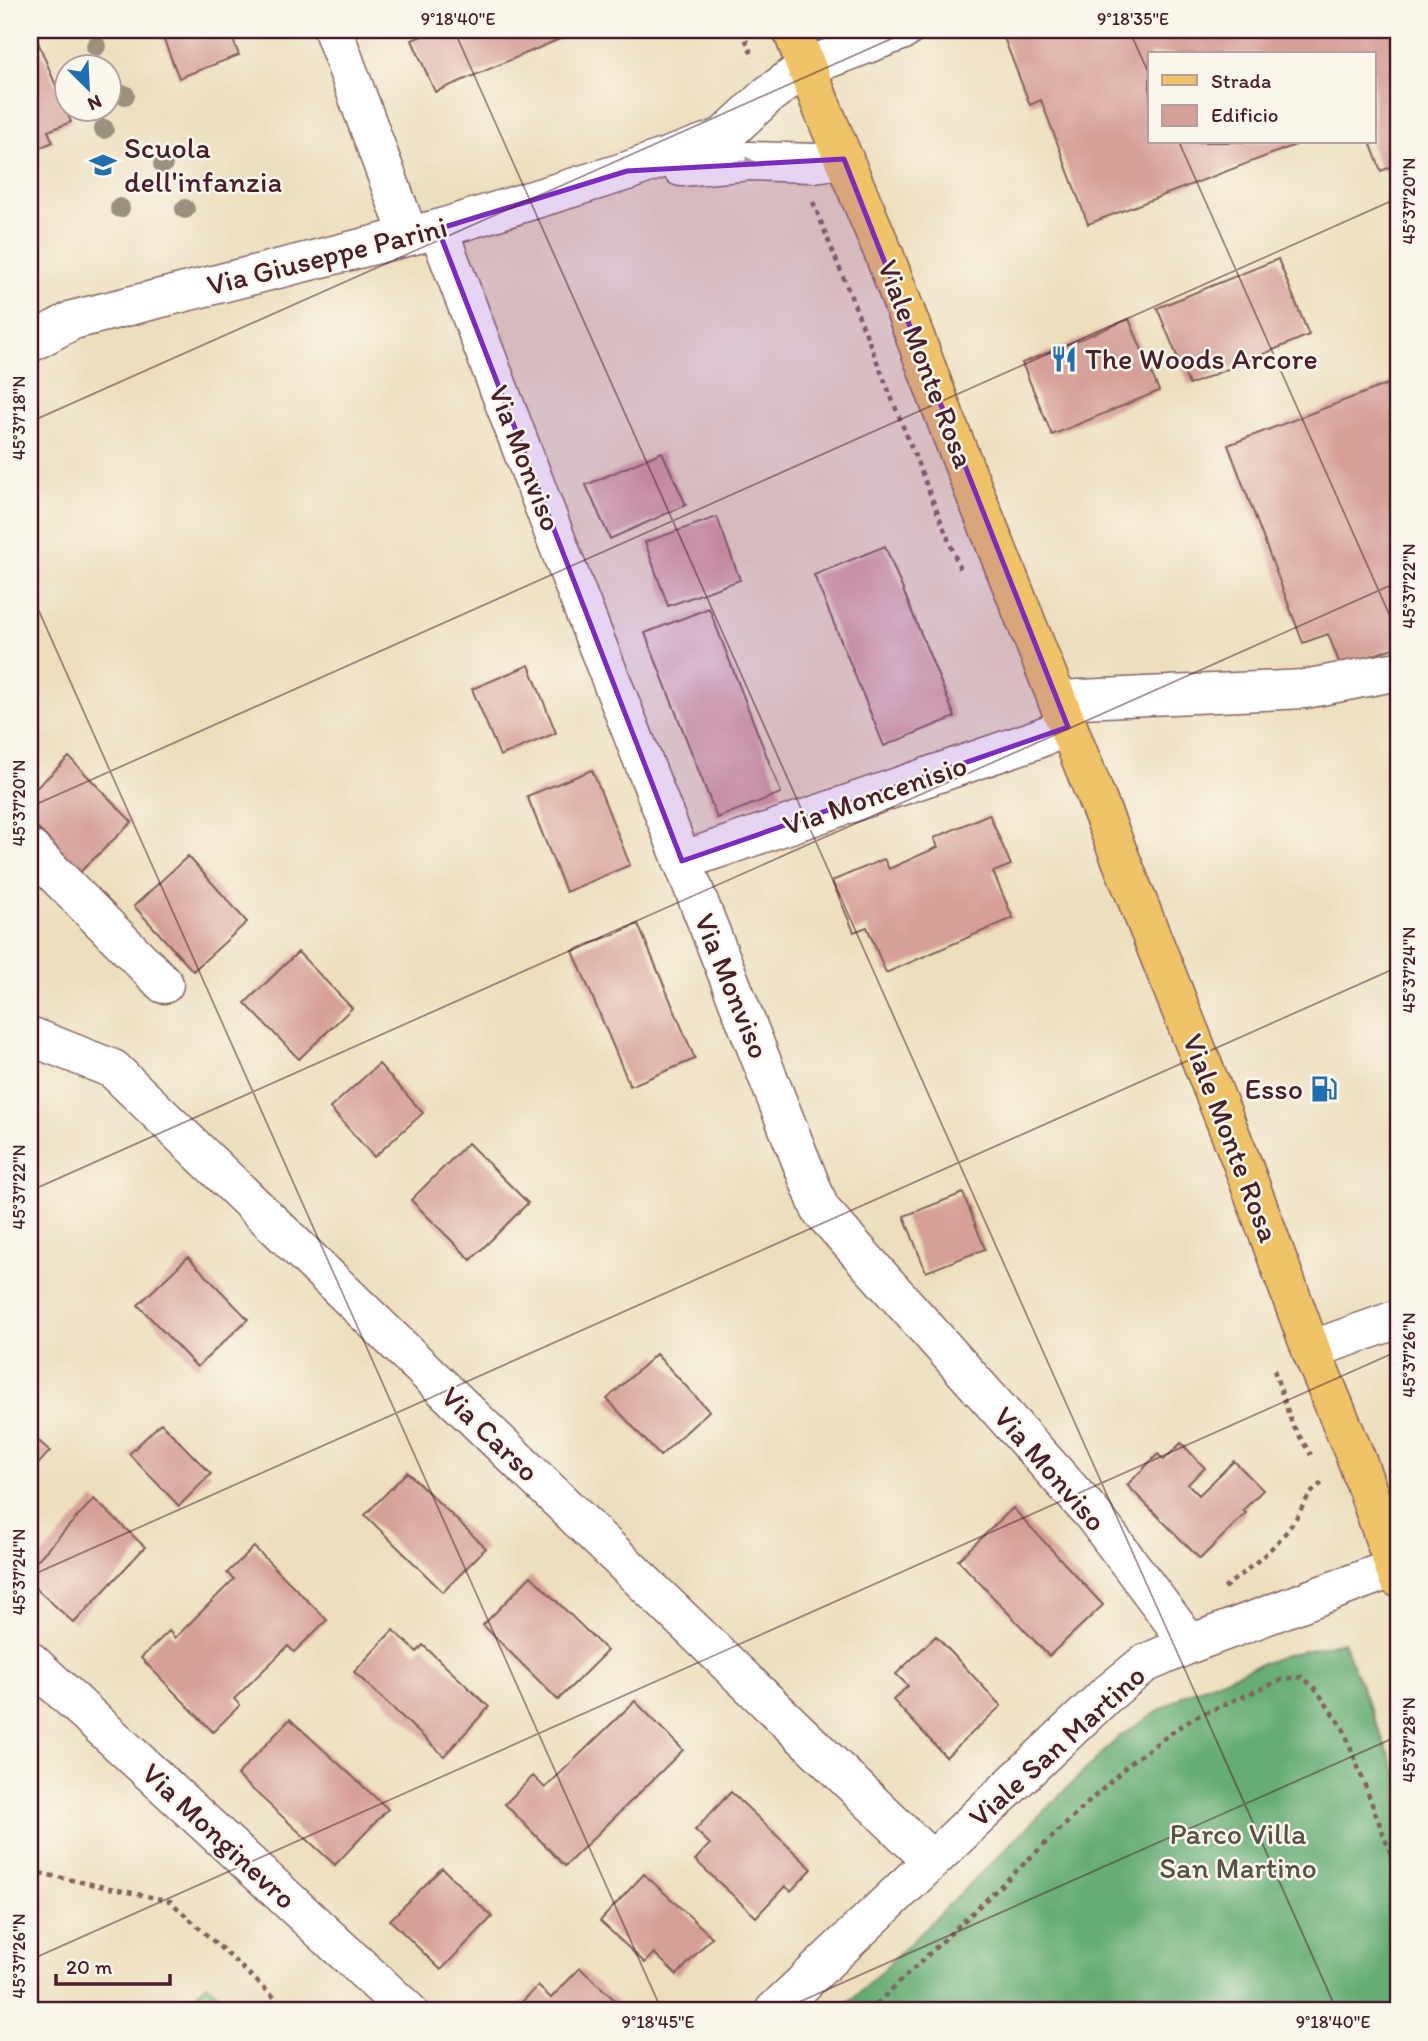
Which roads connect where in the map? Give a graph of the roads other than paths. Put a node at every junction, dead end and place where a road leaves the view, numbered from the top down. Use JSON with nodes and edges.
{"nodes":[{"id":1,"x":333,"y":30,"type":"edge"},
{"id":2,"x":792,"y":30,"type":"edge"},
{"id":3,"x":904,"y":30,"type":"edge"},
{"id":4,"x":806,"y":67,"type":"junction"},
{"id":5,"x":844,"y":159,"type":"junction"},
{"id":6,"x":627,"y":171,"type":"junction"},
{"id":7,"x":424,"y":233,"type":"junction"},
{"id":8,"x":30,"y":343,"type":"edge"},
{"id":9,"x":1398,"y":671,"type":"edge"},
{"id":10,"x":1063,"y":713,"type":"junction"},
{"id":11,"x":30,"y":849,"type":"edge"},
{"id":12,"x":682,"y":861,"type":"junction"},
{"id":13,"x":164,"y":984,"type":"dead end"},
{"id":14,"x":30,"y":1037,"type":"edge"},
{"id":15,"x":1398,"y":1319,"type":"edge"},
{"id":16,"x":1311,"y":1350,"type":"junction"},
{"id":17,"x":1396,"y":1573,"type":"edge"},
{"id":18,"x":1190,"y":1644,"type":"junction"},
{"id":19,"x":30,"y":1661,"type":"edge"},
{"id":20,"x":932,"y":1861,"type":"junction"},
{"id":21,"x":408,"y":2011,"type":"edge"},
{"id":22,"x":774,"y":2011,"type":"edge"}],
"edges":[{"from":1,"to":7,"type":"street","name":"Via Monviso"},
{"from":2,"to":4,"type":"main road","name":"Viale Monte Rosa"},
{"from":3,"to":4,"type":"street","name":"Via Giuseppe Parini"},
{"from":4,"to":5,"type":"main road","name":"Viale Monte Rosa"},
{"from":4,"to":6,"type":"street","name":"Via Giuseppe Parini"},
{"from":6,"to":5,"type":"street","name":"Via Giuseppe Parini","one_way":true},
{"from":5,"to":10,"type":"main road","name":"Viale Monte Rosa"},
{"from":6,"to":7,"type":"street","name":"Via Giuseppe Parini"},
{"from":7,"to":8,"type":"street","name":"Via Giuseppe Parini"},
{"from":7,"to":12,"type":"street","name":"Via Monviso"},
{"from":9,"to":10,"type":"street"},
{"from":10,"to":12,"type":"street","name":"Via Moncenisio"},
{"from":10,"to":16,"type":"main road","name":"Viale Monte Rosa"},
{"from":11,"to":13,"type":"street"},
{"from":12,"to":18,"type":"street","name":"Via Monviso"},
{"from":14,"to":20,"type":"street","name":"Via Carso"},
{"from":15,"to":16,"type":"street"},
{"from":16,"to":17,"type":"main road","name":"Viale Monte Rosa"},
{"from":17,"to":18,"type":"street","name":"Viale San Martino"},
{"from":18,"to":20,"type":"street","name":"Viale San Martino"},
{"from":19,"to":21,"type":"street","name":"Via Monginevro"},
{"from":20,"to":22,"type":"street","name":"Viale San Martino"}]}
